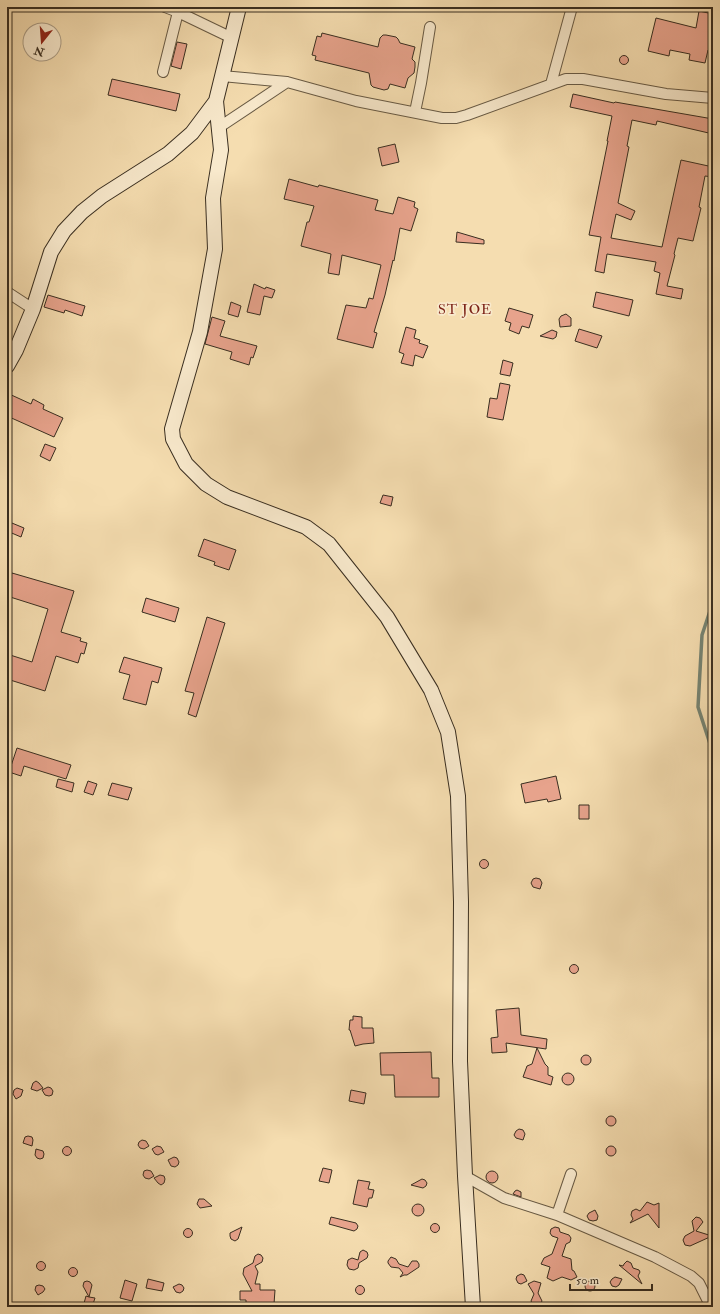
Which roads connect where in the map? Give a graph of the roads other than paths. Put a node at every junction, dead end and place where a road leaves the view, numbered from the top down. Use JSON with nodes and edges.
{"nodes":[{"id":1,"x":165,"y":7,"type":"edge"},
{"id":2,"x":239,"y":7,"type":"edge"},
{"id":3,"x":572,"y":7,"type":"edge"},
{"id":4,"x":178,"y":12,"type":"junction"},
{"id":5,"x":430,"y":26,"type":"dead end"},
{"id":6,"x":230,"y":37,"type":"junction"},
{"id":7,"x":163,"y":72,"type":"dead end"},
{"id":8,"x":222,"y":76,"type":"junction"},
{"id":9,"x":287,"y":82,"type":"junction"},
{"id":10,"x":551,"y":84,"type":"junction"},
{"id":11,"x":713,"y":98,"type":"edge"},
{"id":12,"x":216,"y":101,"type":"junction"},
{"id":13,"x":415,"y":112,"type":"junction"},
{"id":14,"x":218,"y":128,"type":"junction"},
{"id":15,"x":7,"y":292,"type":"edge"},
{"id":16,"x":34,"y":308,"type":"junction"},
{"id":17,"x":7,"y":366,"type":"edge"},
{"id":18,"x":571,"y":1174,"type":"dead end"},
{"id":19,"x":465,"y":1176,"type":"junction"},
{"id":20,"x":557,"y":1215,"type":"junction"},
{"id":21,"x":713,"y":1303,"type":"edge"},
{"id":22,"x":474,"y":1307,"type":"edge"}],
"edges":[{"from":1,"to":4,"type":"street"},
{"from":2,"to":6,"type":"street"},
{"from":3,"to":10,"type":"street"},
{"from":4,"to":6,"type":"street"},
{"from":4,"to":7,"type":"street"},
{"from":5,"to":13,"type":"street"},
{"from":6,"to":8,"type":"street"},
{"from":8,"to":9,"type":"street"},
{"from":8,"to":12,"type":"street"},
{"from":9,"to":13,"type":"street"},
{"from":9,"to":14,"type":"street"},
{"from":10,"to":11,"type":"street"},
{"from":10,"to":13,"type":"street"},
{"from":12,"to":14,"type":"street"},
{"from":12,"to":16,"type":"street"},
{"from":14,"to":19,"type":"street"},
{"from":15,"to":16,"type":"street"},
{"from":16,"to":17,"type":"street"},
{"from":18,"to":20,"type":"street"},
{"from":19,"to":20,"type":"street"},
{"from":19,"to":22,"type":"street"},
{"from":20,"to":21,"type":"street"}]}
